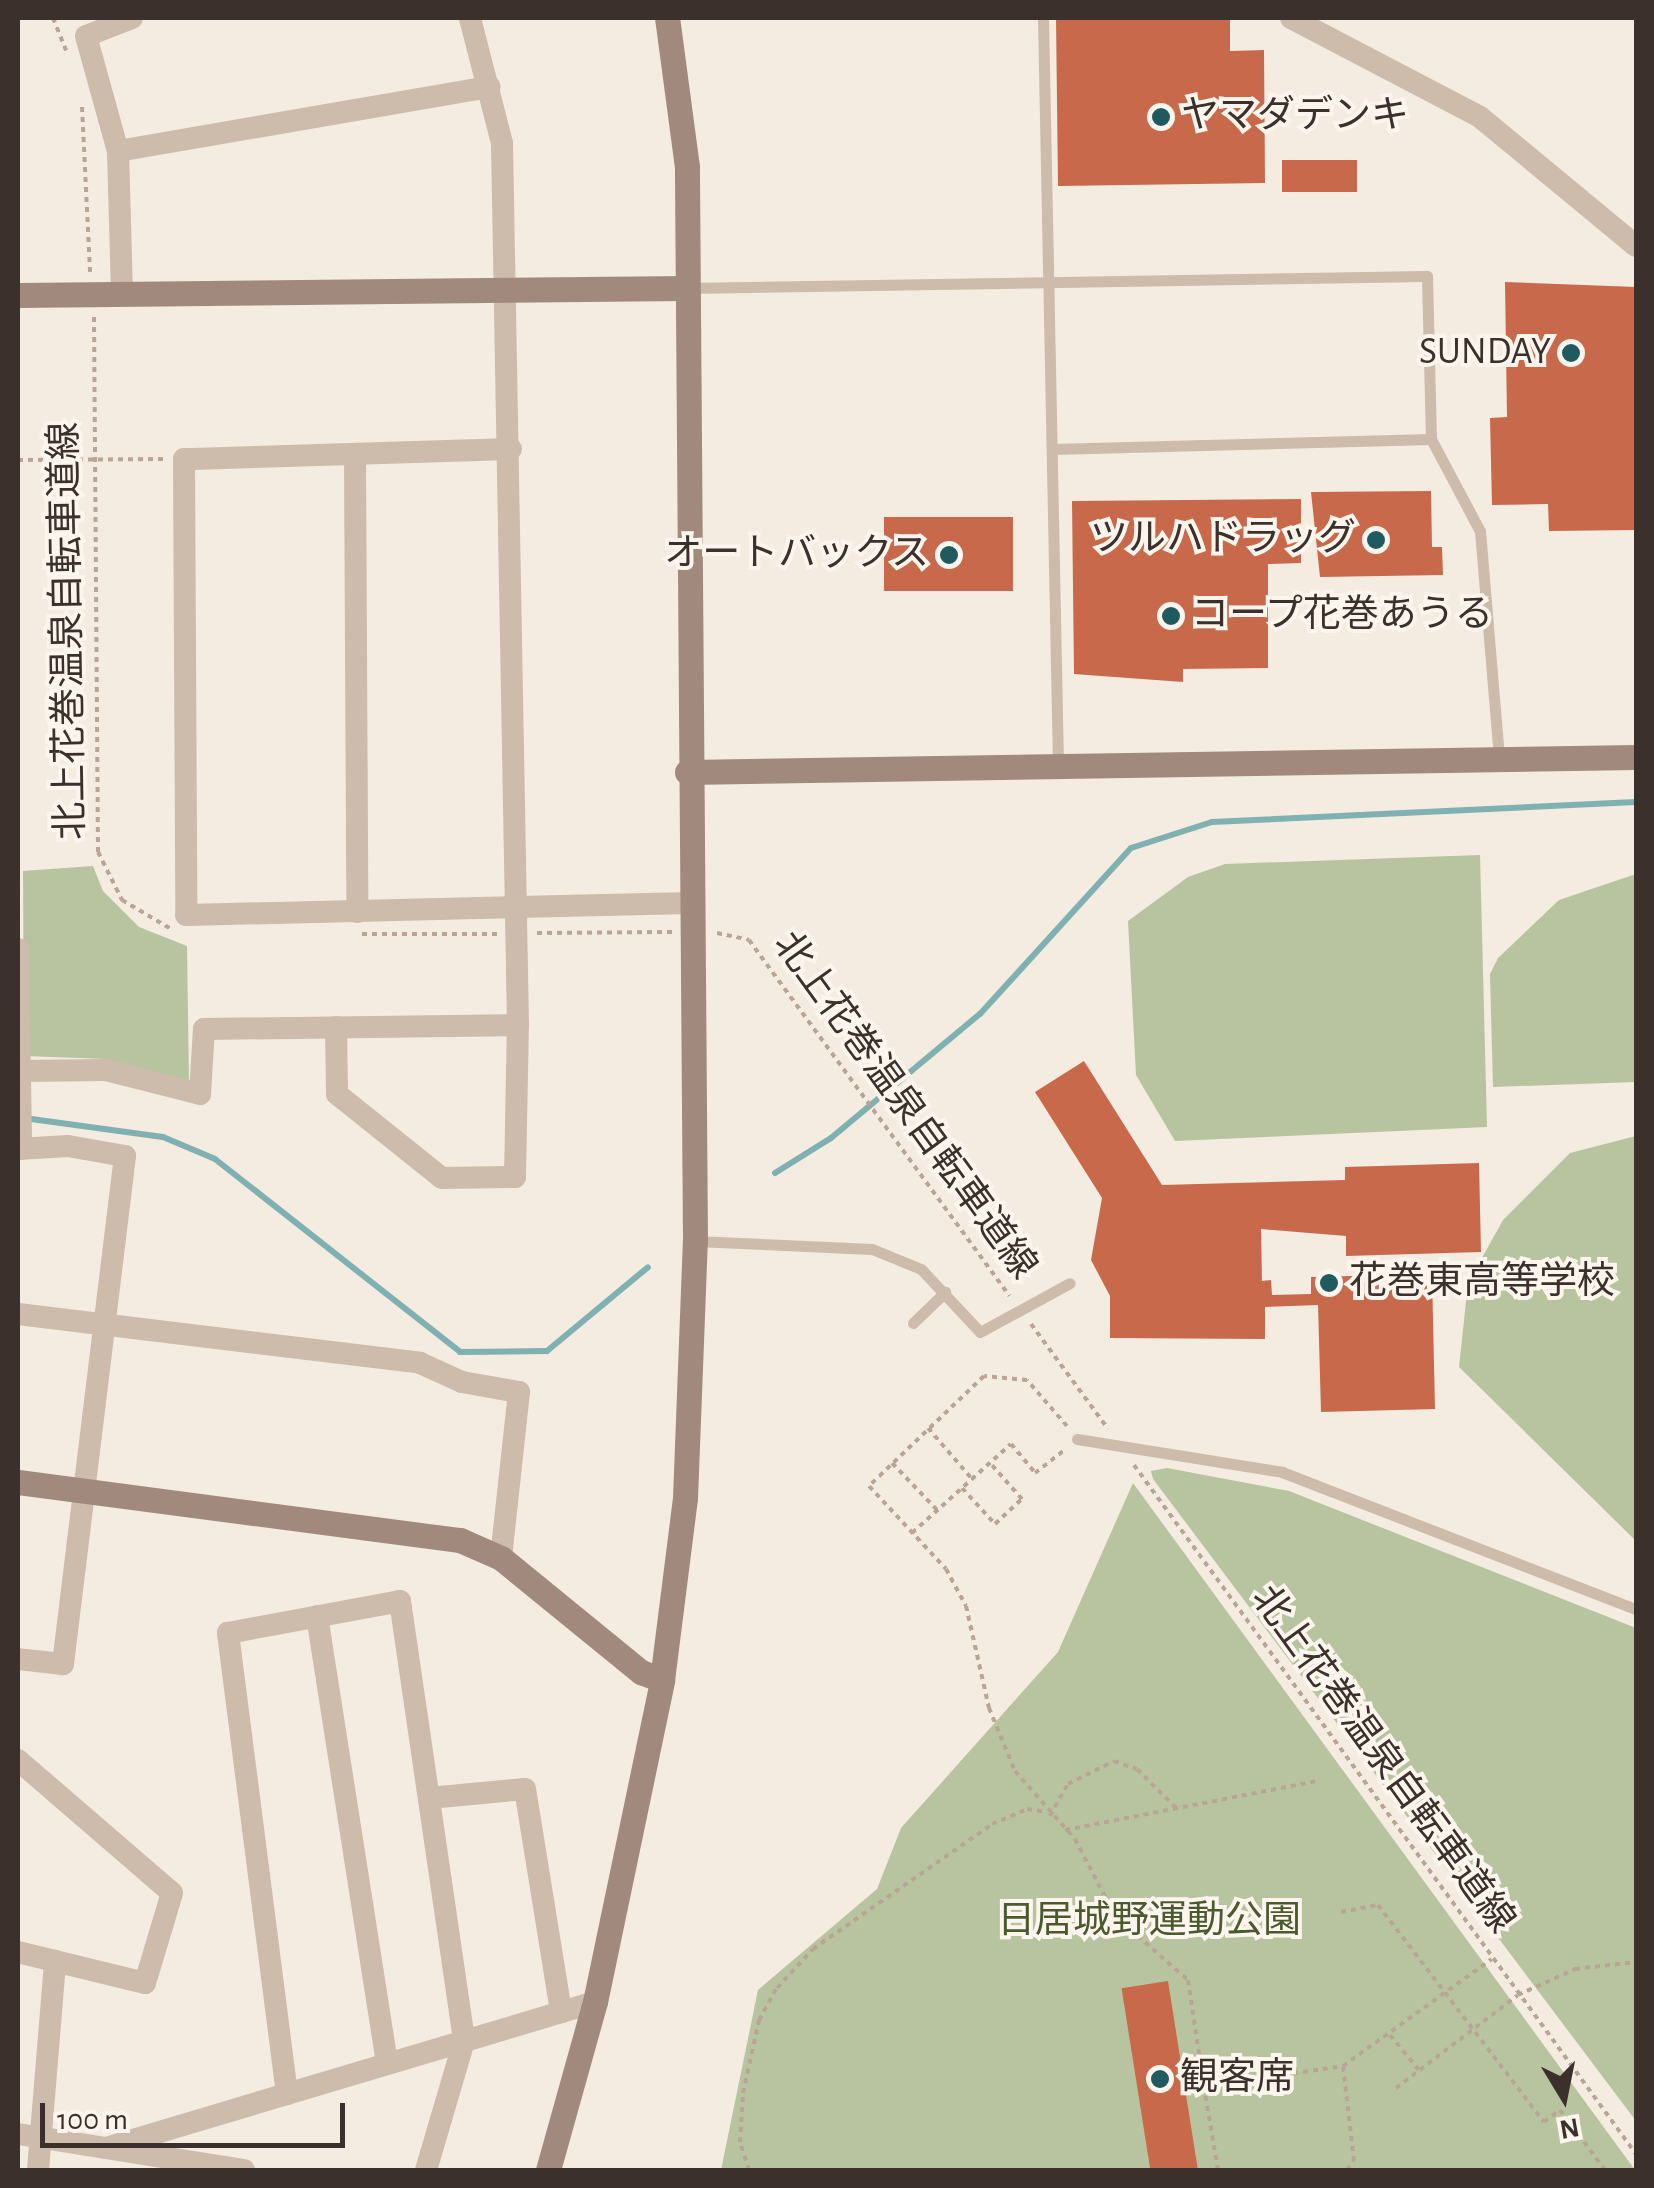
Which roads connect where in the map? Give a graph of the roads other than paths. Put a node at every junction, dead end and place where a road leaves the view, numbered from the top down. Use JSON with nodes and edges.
{"nodes":[{"id":1,"x":132,"y":18,"type":"edge"},
{"id":2,"x":470,"y":18,"type":"edge"},
{"id":3,"x":668,"y":18,"type":"edge"},
{"id":4,"x":1043,"y":18,"type":"edge"},
{"id":5,"x":1291,"y":18,"type":"edge"},
{"id":6,"x":490,"y":87,"type":"junction"},
{"id":7,"x":118,"y":151,"type":"junction"},
{"id":8,"x":1636,"y":246,"type":"edge"},
{"id":9,"x":1048,"y":283,"type":"junction"},
{"id":10,"x":687,"y":288,"type":"junction"},
{"id":11,"x":508,"y":290,"type":"junction"},
{"id":12,"x":122,"y":294,"type":"junction"},
{"id":13,"x":18,"y":295,"type":"edge"},
{"id":14,"x":1432,"y":438,"type":"junction"},
{"id":15,"x":511,"y":449,"type":"junction"},
{"id":16,"x":1052,"y":449,"type":"junction"},
{"id":17,"x":354,"y":456,"type":"junction"},
{"id":18,"x":1636,"y":756,"type":"edge"},
{"id":19,"x":1499,"y":759,"type":"junction"},
{"id":20,"x":1058,"y":766,"type":"junction"},
{"id":21,"x":687,"y":772,"type":"junction"},
{"id":22,"x":690,"y":903,"type":"junction"},
{"id":23,"x":518,"y":909,"type":"junction"},
{"id":24,"x":354,"y":923,"type":"junction"},
{"id":25,"x":18,"y":949,"type":"edge"},
{"id":26,"x":518,"y":1025,"type":"junction"},
{"id":27,"x":336,"y":1027,"type":"junction"},
{"id":28,"x":19,"y":1071,"type":"edge"},
{"id":29,"x":19,"y":1149,"type":"edge"},
{"id":30,"x":695,"y":1241,"type":"junction"},
{"id":31,"x":1070,"y":1283,"type":"dead end"},
{"id":32,"x":945,"y":1292,"type":"junction"},
{"id":33,"x":18,"y":1314,"type":"edge"},
{"id":34,"x":913,"y":1323,"type":"dead end"},
{"id":35,"x":106,"y":1324,"type":"junction"},
{"id":36,"x":1078,"y":1439,"type":"road end"},
{"id":37,"x":18,"y":1482,"type":"edge"},
{"id":38,"x":88,"y":1489,"type":"junction"},
{"id":39,"x":501,"y":1558,"type":"junction"},
{"id":40,"x":1636,"y":1609,"type":"edge"},
{"id":41,"x":318,"y":1616,"type":"junction"},
{"id":42,"x":18,"y":1659,"type":"edge"},
{"id":43,"x":662,"y":1680,"type":"junction"},
{"id":44,"x":18,"y":1760,"type":"edge"},
{"id":45,"x":429,"y":1798,"type":"junction"},
{"id":46,"x":18,"y":1952,"type":"edge"},
{"id":47,"x":55,"y":1961,"type":"junction"},
{"id":48,"x":595,"y":2002,"type":"junction"},
{"id":49,"x":561,"y":2012,"type":"junction"},
{"id":50,"x":464,"y":2040,"type":"junction"},
{"id":51,"x":388,"y":2064,"type":"junction"},
{"id":52,"x":287,"y":2094,"type":"junction"},
{"id":53,"x":18,"y":2134,"type":"edge"},
{"id":54,"x":42,"y":2138,"type":"junction"},
{"id":55,"x":106,"y":2148,"type":"junction"},
{"id":56,"x":38,"y":2170,"type":"edge"},
{"id":57,"x":244,"y":2170,"type":"edge"},
{"id":58,"x":426,"y":2170,"type":"edge"},
{"id":59,"x":548,"y":2170,"type":"edge"}],
"edges":[{"from":1,"to":7,"type":"street"},
{"from":2,"to":6,"type":"street"},
{"from":3,"to":10,"type":"street"},
{"from":4,"to":9,"type":"lane"},
{"from":5,"to":8,"type":"street"},
{"from":6,"to":7,"type":"street"},
{"from":6,"to":11,"type":"street"},
{"from":7,"to":12,"type":"street"},
{"from":9,"to":10,"type":"lane"},
{"from":9,"to":14,"type":"lane"},
{"from":9,"to":16,"type":"lane"},
{"from":10,"to":11,"type":"street"},
{"from":10,"to":21,"type":"street"},
{"from":11,"to":12,"type":"street"},
{"from":11,"to":15,"type":"street"},
{"from":12,"to":13,"type":"street"},
{"from":14,"to":16,"type":"lane"},
{"from":14,"to":19,"type":"lane"},
{"from":15,"to":17,"type":"street"},
{"from":15,"to":23,"type":"street"},
{"from":16,"to":20,"type":"lane"},
{"from":17,"to":24,"type":"street"},
{"from":17,"to":24,"type":"street"},
{"from":18,"to":19,"type":"street"},
{"from":19,"to":20,"type":"street"},
{"from":20,"to":21,"type":"street"},
{"from":21,"to":22,"type":"street"},
{"from":22,"to":23,"type":"street"},
{"from":22,"to":30,"type":"street"},
{"from":23,"to":24,"type":"street"},
{"from":23,"to":26,"type":"street"},
{"from":25,"to":28,"type":"street"},
{"from":26,"to":27,"type":"street"},
{"from":26,"to":27,"type":"street"},
{"from":27,"to":28,"type":"street"},
{"from":28,"to":29,"type":"street"},
{"from":29,"to":35,"type":"street"},
{"from":30,"to":32,"type":"lane"},
{"from":30,"to":43,"type":"street"},
{"from":31,"to":32,"type":"lane"},
{"from":32,"to":34,"type":"lane"},
{"from":33,"to":35,"type":"street"},
{"from":35,"to":38,"type":"street"},
{"from":35,"to":39,"type":"street"},
{"from":36,"to":40,"type":"lane"},
{"from":37,"to":38,"type":"street"},
{"from":38,"to":39,"type":"street"},
{"from":38,"to":42,"type":"street"},
{"from":39,"to":43,"type":"street"},
{"from":41,"to":45,"type":"street"},
{"from":41,"to":51,"type":"street"},
{"from":41,"to":52,"type":"street"},
{"from":43,"to":48,"type":"street"},
{"from":44,"to":47,"type":"street"},
{"from":45,"to":49,"type":"street"},
{"from":45,"to":50,"type":"street"},
{"from":46,"to":47,"type":"street"},
{"from":47,"to":54,"type":"street"},
{"from":48,"to":49,"type":"street"},
{"from":48,"to":59,"type":"street"},
{"from":49,"to":50,"type":"street"},
{"from":50,"to":51,"type":"street"},
{"from":50,"to":58,"type":"street"},
{"from":51,"to":52,"type":"street"},
{"from":52,"to":55,"type":"street"},
{"from":53,"to":54,"type":"street"},
{"from":54,"to":55,"type":"street"},
{"from":54,"to":56,"type":"street"},
{"from":55,"to":57,"type":"street"}]}
